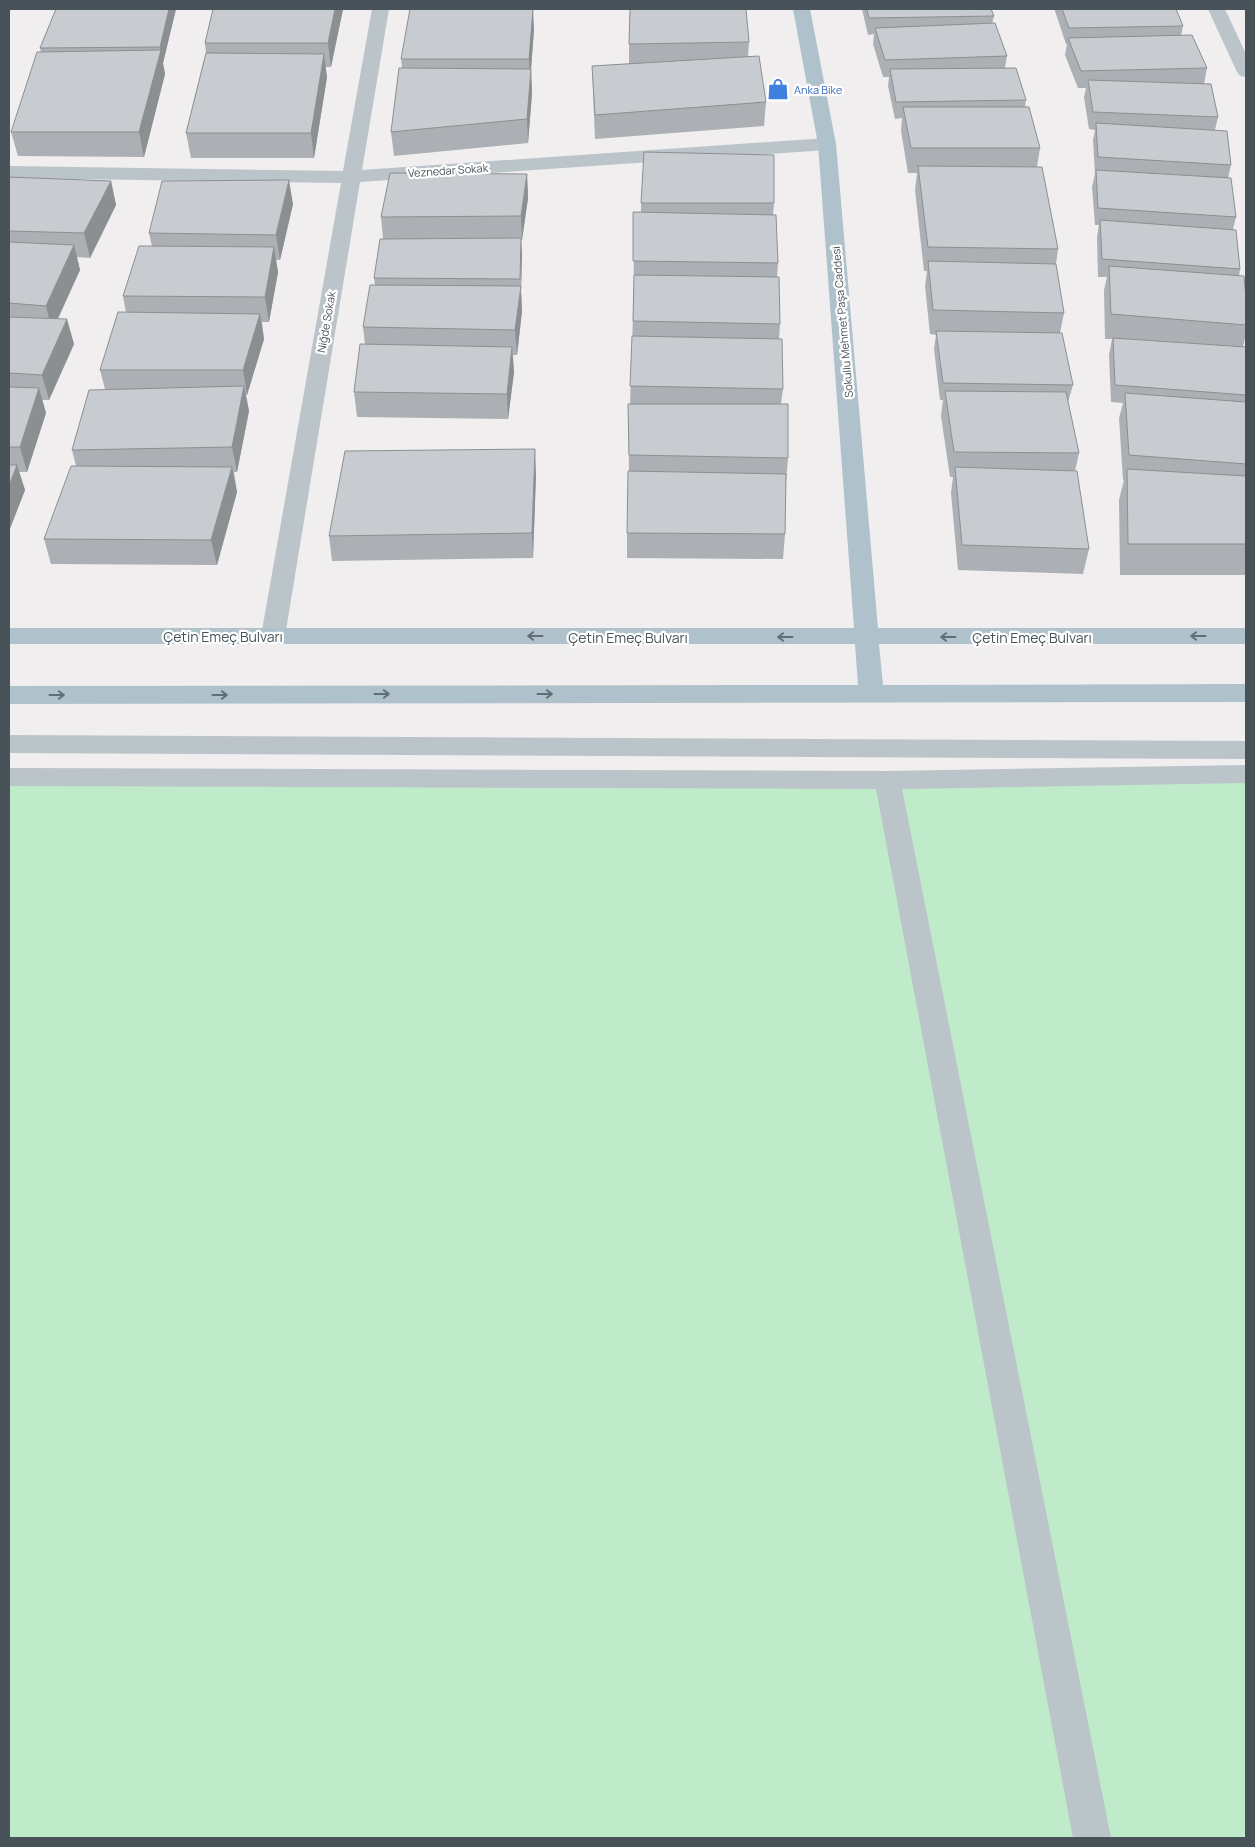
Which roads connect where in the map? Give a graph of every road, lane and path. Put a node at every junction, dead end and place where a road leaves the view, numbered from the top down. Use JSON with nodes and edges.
{"nodes":[{"id":1,"x":380,"y":9,"type":"edge"},
{"id":2,"x":801,"y":9,"type":"edge"},
{"id":3,"x":1216,"y":9,"type":"edge"},
{"id":4,"x":1246,"y":72,"type":"edge"},
{"id":5,"x":827,"y":144,"type":"junction"},
{"id":6,"x":9,"y":172,"type":"edge"},
{"id":7,"x":350,"y":177,"type":"junction"},
{"id":8,"x":9,"y":636,"type":"edge"},
{"id":9,"x":273,"y":636,"type":"junction"},
{"id":10,"x":1246,"y":636,"type":"edge"},
{"id":11,"x":868,"y":637,"type":"junction"},
{"id":12,"x":871,"y":693,"type":"junction"},
{"id":13,"x":1246,"y":693,"type":"edge"},
{"id":14,"x":9,"y":695,"type":"edge"},
{"id":15,"x":9,"y":744,"type":"edge"},
{"id":16,"x":1246,"y":750,"type":"edge"},
{"id":17,"x":1246,"y":774,"type":"edge"},
{"id":18,"x":9,"y":777,"type":"edge"},
{"id":19,"x":887,"y":780,"type":"junction"},
{"id":20,"x":1092,"y":1838,"type":"edge"}],
"edges":[{"from":1,"to":7,"type":"street","name":"Niğde Sokak"},
{"from":2,"to":5,"type":"main road","name":"Sokullu Mehmet Paşa Caddesi"},
{"from":3,"to":4,"type":"street"},
{"from":5,"to":7,"type":"street","name":"Veznedar Sokak"},
{"from":5,"to":11,"type":"main road","name":"Sokullu Mehmet Paşa Caddesi"},
{"from":6,"to":7,"type":"street","name":"Veznedar Sokak"},
{"from":7,"to":9,"type":"street","name":"Niğde Sokak"},
{"from":8,"to":9,"type":"main road","name":"Çetin Emeç Bulvarı"},
{"from":11,"to":9,"type":"main road","name":"Çetin Emeç Bulvarı","one_way":true},
{"from":10,"to":11,"type":"main road","name":"Çetin Emeç Bulvarı","one_way":true},
{"from":11,"to":12,"type":"main road","name":"Sokullu Mehmet Paşa Caddesi"},
{"from":12,"to":13,"type":"main road"},
{"from":14,"to":12,"type":"main road","one_way":true},
{"from":15,"to":16,"type":"street"},
{"from":17,"to":19,"type":"street"},
{"from":18,"to":19,"type":"street"},
{"from":19,"to":20,"type":"street"}]}
